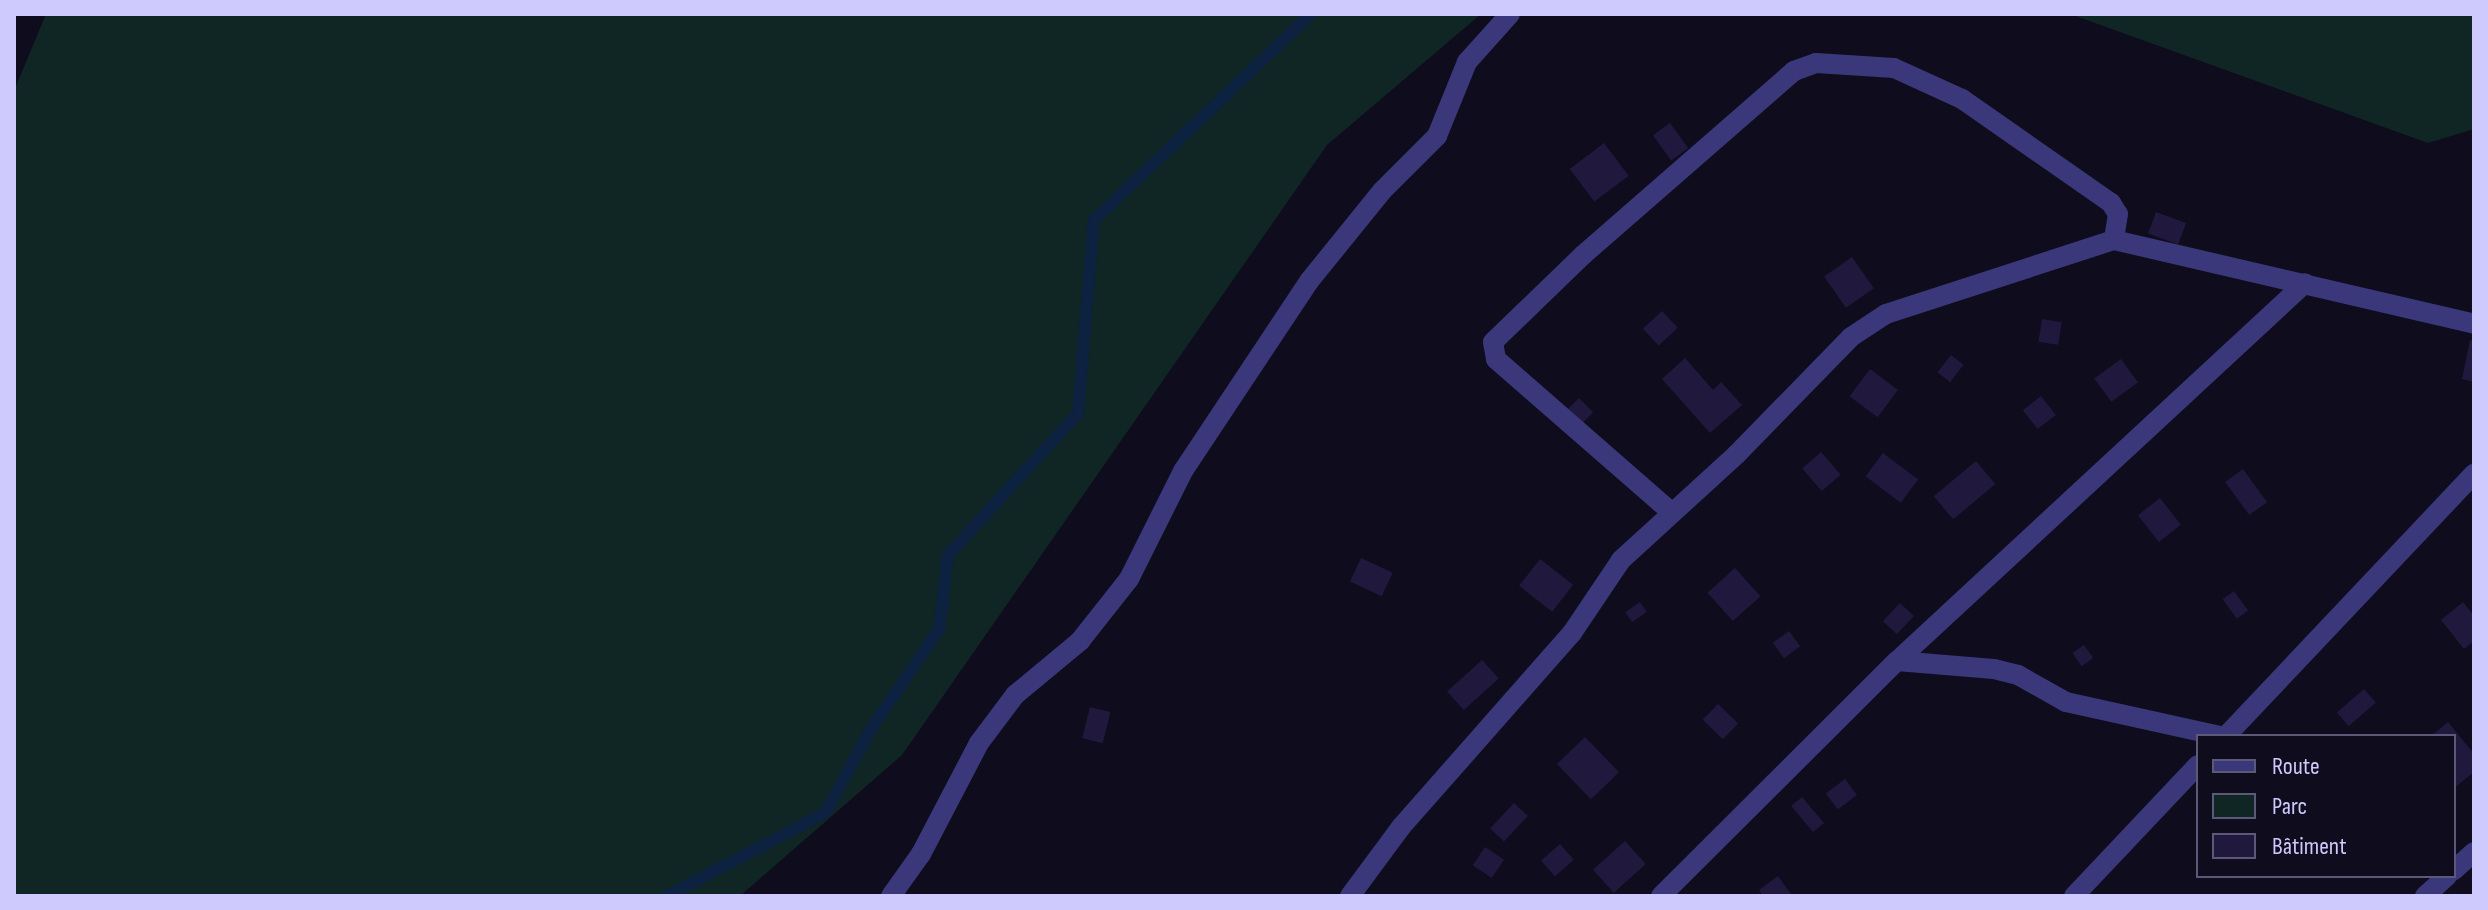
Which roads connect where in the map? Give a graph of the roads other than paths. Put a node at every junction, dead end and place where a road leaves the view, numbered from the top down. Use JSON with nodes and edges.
{"nodes":[{"id":1,"x":1510,"y":14,"type":"edge"},
{"id":2,"x":2114,"y":240,"type":"junction"},
{"id":3,"x":2305,"y":283,"type":"junction"},
{"id":4,"x":2474,"y":324,"type":"edge"},
{"id":5,"x":2474,"y":474,"type":"edge"},
{"id":6,"x":1670,"y":511,"type":"junction"},
{"id":7,"x":1897,"y":661,"type":"junction"},
{"id":8,"x":2215,"y":734,"type":"edge"},
{"id":9,"x":2226,"y":734,"type":"edge"},
{"id":10,"x":2196,"y":767,"type":"edge"},
{"id":11,"x":2474,"y":852,"type":"edge"},
{"id":12,"x":2456,"y":868,"type":"edge"},
{"id":13,"x":2445,"y":878,"type":"edge"},
{"id":14,"x":891,"y":896,"type":"edge"},
{"id":15,"x":1350,"y":896,"type":"edge"},
{"id":16,"x":1661,"y":896,"type":"edge"},
{"id":17,"x":2074,"y":896,"type":"edge"},
{"id":18,"x":2425,"y":896,"type":"edge"}],
"edges":[{"from":1,"to":14,"type":"street"},
{"from":2,"to":3,"type":"street"},
{"from":2,"to":6,"type":"street"},
{"from":2,"to":6,"type":"street"},
{"from":3,"to":4,"type":"street"},
{"from":3,"to":7,"type":"street"},
{"from":5,"to":9,"type":"street"},
{"from":6,"to":15,"type":"street"},
{"from":7,"to":8,"type":"street"},
{"from":7,"to":16,"type":"street"},
{"from":10,"to":17,"type":"street"},
{"from":11,"to":12,"type":"street"},
{"from":13,"to":18,"type":"street"}]}
